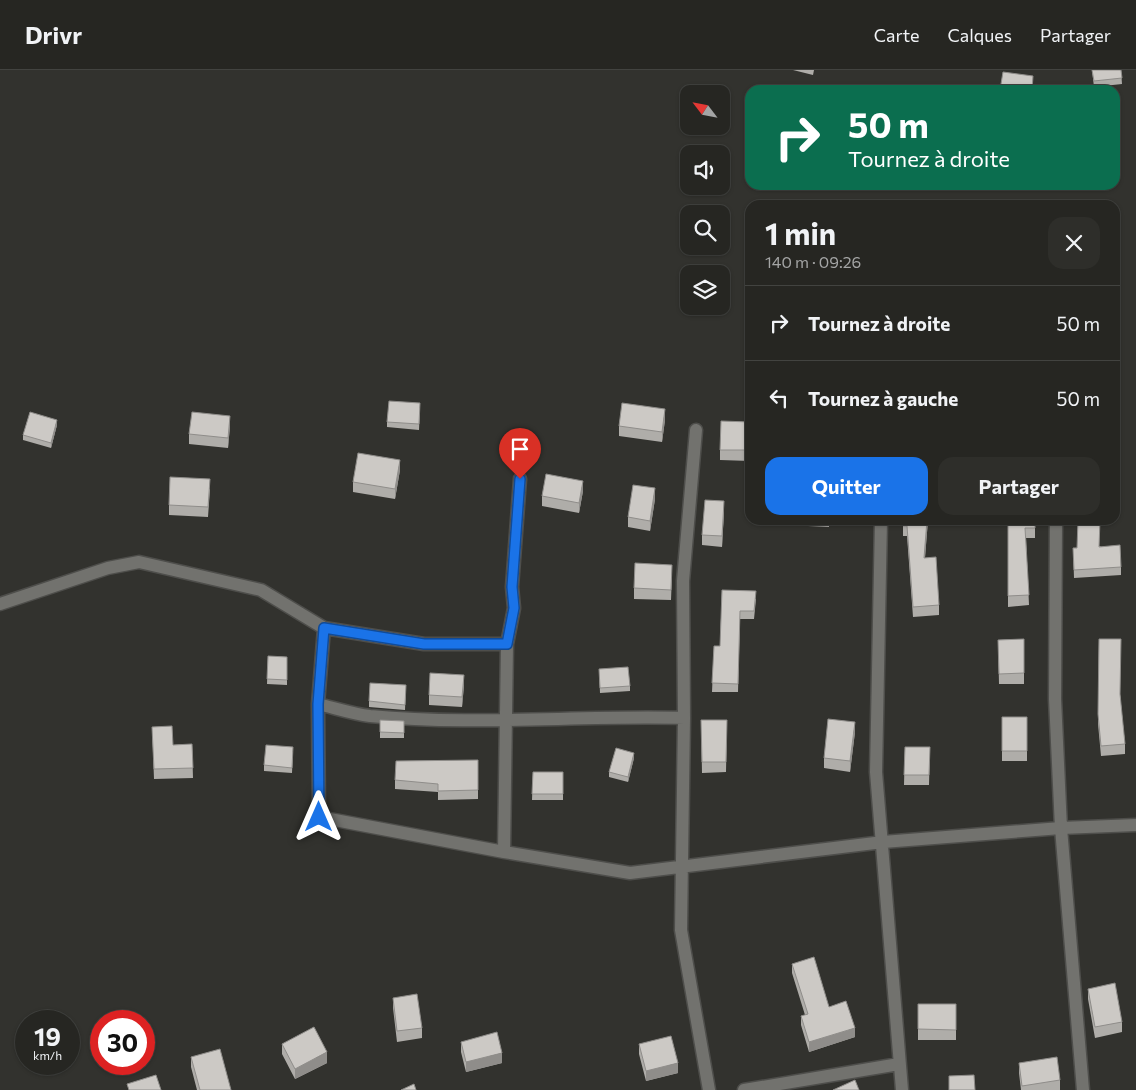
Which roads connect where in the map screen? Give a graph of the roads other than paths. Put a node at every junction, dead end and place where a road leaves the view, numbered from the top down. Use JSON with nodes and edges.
{"nodes":[{"id":1,"x":696,"y":430,"type":"dead end"},
{"id":2,"x":520,"y":479,"type":"dead end"},
{"id":3,"x":881,"y":525,"type":"edge"},
{"id":4,"x":1056,"y":525,"type":"edge"},
{"id":5,"x":0,"y":604,"type":"edge"},
{"id":6,"x":324,"y":628,"type":"junction"},
{"id":7,"x":507,"y":644,"type":"junction"},
{"id":8,"x":318,"y":704,"type":"junction"},
{"id":9,"x":684,"y":718,"type":"junction"},
{"id":10,"x":504,"y":721,"type":"junction"},
{"id":11,"x":1136,"y":825,"type":"edge"},
{"id":12,"x":1060,"y":828,"type":"junction"},
{"id":13,"x":883,"y":842,"type":"junction"},
{"id":14,"x":504,"y":852,"type":"junction"},
{"id":15,"x":682,"y":865,"type":"junction"},
{"id":16,"x":899,"y":1064,"type":"junction"},
{"id":17,"x":709,"y":1090,"type":"edge"},
{"id":18,"x":744,"y":1090,"type":"edge"},
{"id":19,"x":902,"y":1090,"type":"edge"},
{"id":20,"x":1083,"y":1090,"type":"edge"}],
"edges":[{"from":1,"to":9,"type":"street"},
{"from":2,"to":7,"type":"street"},
{"from":3,"to":13,"type":"street"},
{"from":4,"to":12,"type":"street"},
{"from":5,"to":6,"type":"street"},
{"from":6,"to":7,"type":"street"},
{"from":6,"to":8,"type":"street"},
{"from":7,"to":10,"type":"street"},
{"from":8,"to":10,"type":"street"},
{"from":8,"to":14,"type":"street"},
{"from":9,"to":10,"type":"street"},
{"from":9,"to":15,"type":"street"},
{"from":10,"to":14,"type":"street"},
{"from":11,"to":12,"type":"street"},
{"from":12,"to":13,"type":"street"},
{"from":12,"to":20,"type":"street"},
{"from":13,"to":15,"type":"street"},
{"from":13,"to":16,"type":"street"},
{"from":14,"to":15,"type":"street"},
{"from":15,"to":17,"type":"street"},
{"from":16,"to":18,"type":"street"},
{"from":16,"to":19,"type":"street"}]}
